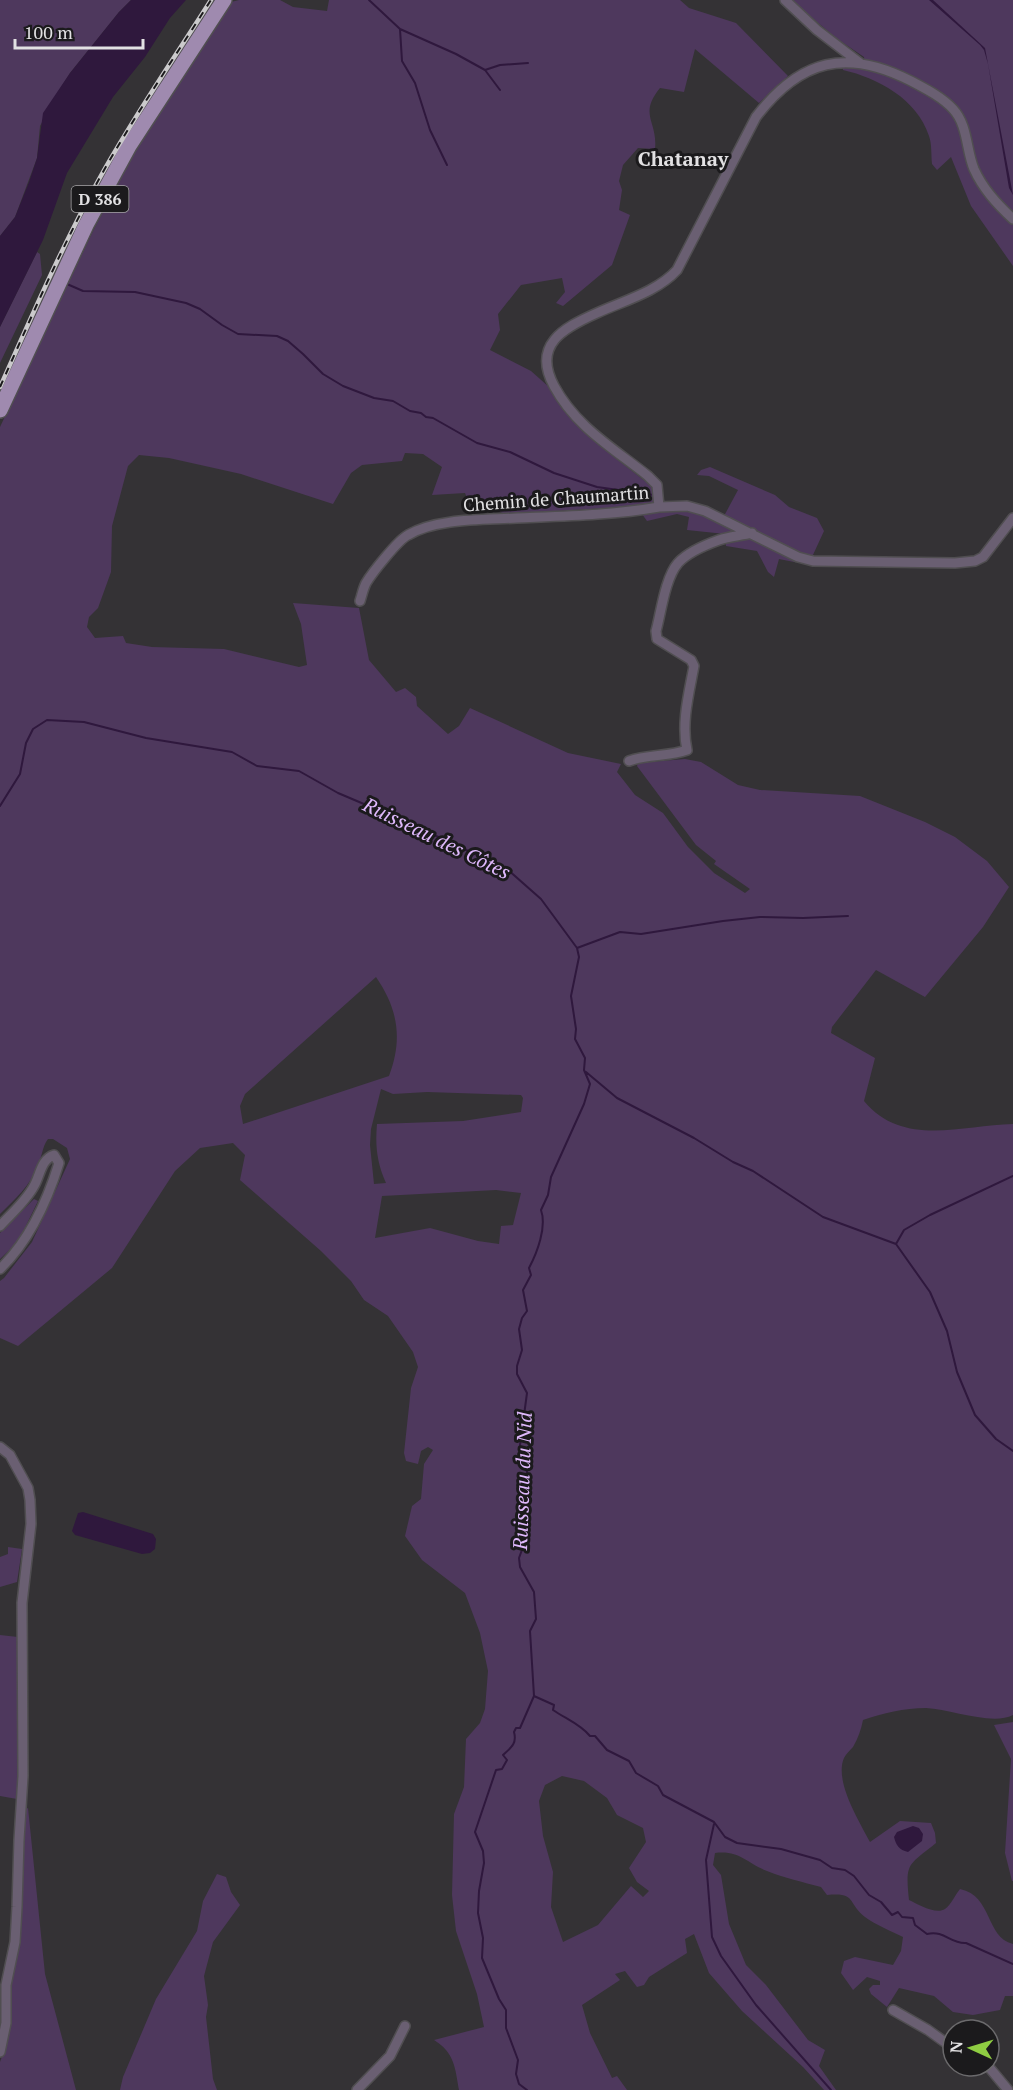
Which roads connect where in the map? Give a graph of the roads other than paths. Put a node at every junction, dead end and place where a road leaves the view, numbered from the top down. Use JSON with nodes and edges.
{"nodes":[{"id":1,"x":224,"y":0,"type":"edge"},
{"id":2,"x":785,"y":0,"type":"edge"},
{"id":3,"x":860,"y":63,"type":"junction"},
{"id":4,"x":1013,"y":219,"type":"edge"},
{"id":5,"x":0,"y":410,"type":"edge"},
{"id":6,"x":659,"y":507,"type":"junction"},
{"id":7,"x":1013,"y":518,"type":"edge"},
{"id":8,"x":752,"y":533,"type":"junction"},
{"id":9,"x":360,"y":601,"type":"dead end"},
{"id":10,"x":629,"y":761,"type":"dead end"},
{"id":11,"x":0,"y":1226,"type":"edge"},
{"id":12,"x":0,"y":1269,"type":"edge"},
{"id":13,"x":0,"y":1447,"type":"edge"},
{"id":14,"x":893,"y":2010,"type":"dead end"},
{"id":15,"x":405,"y":2026,"type":"dead end"},
{"id":16,"x":941,"y":2039,"type":"edge"},
{"id":17,"x":0,"y":2052,"type":"edge"},
{"id":18,"x":998,"y":2078,"type":"edge"},
{"id":19,"x":357,"y":2090,"type":"edge"},
{"id":20,"x":1008,"y":2090,"type":"edge"}],
"edges":[{"from":1,"to":5,"type":"main road","number":"D 386"},
{"from":2,"to":3,"type":"street"},
{"from":3,"to":4,"type":"street","name":"Chemin de Chaumartin"},
{"from":3,"to":6,"type":"street","name":"Chemin de Chaumartin"},
{"from":6,"to":8,"type":"street"},
{"from":6,"to":9,"type":"street","name":"Chemin de Chaumartin"},
{"from":7,"to":8,"type":"street"},
{"from":8,"to":10,"type":"street"},
{"from":11,"to":12,"type":"street"},
{"from":13,"to":17,"type":"street"},
{"from":14,"to":16,"type":"street"},
{"from":15,"to":19,"type":"street"},
{"from":18,"to":20,"type":"street"}]}
